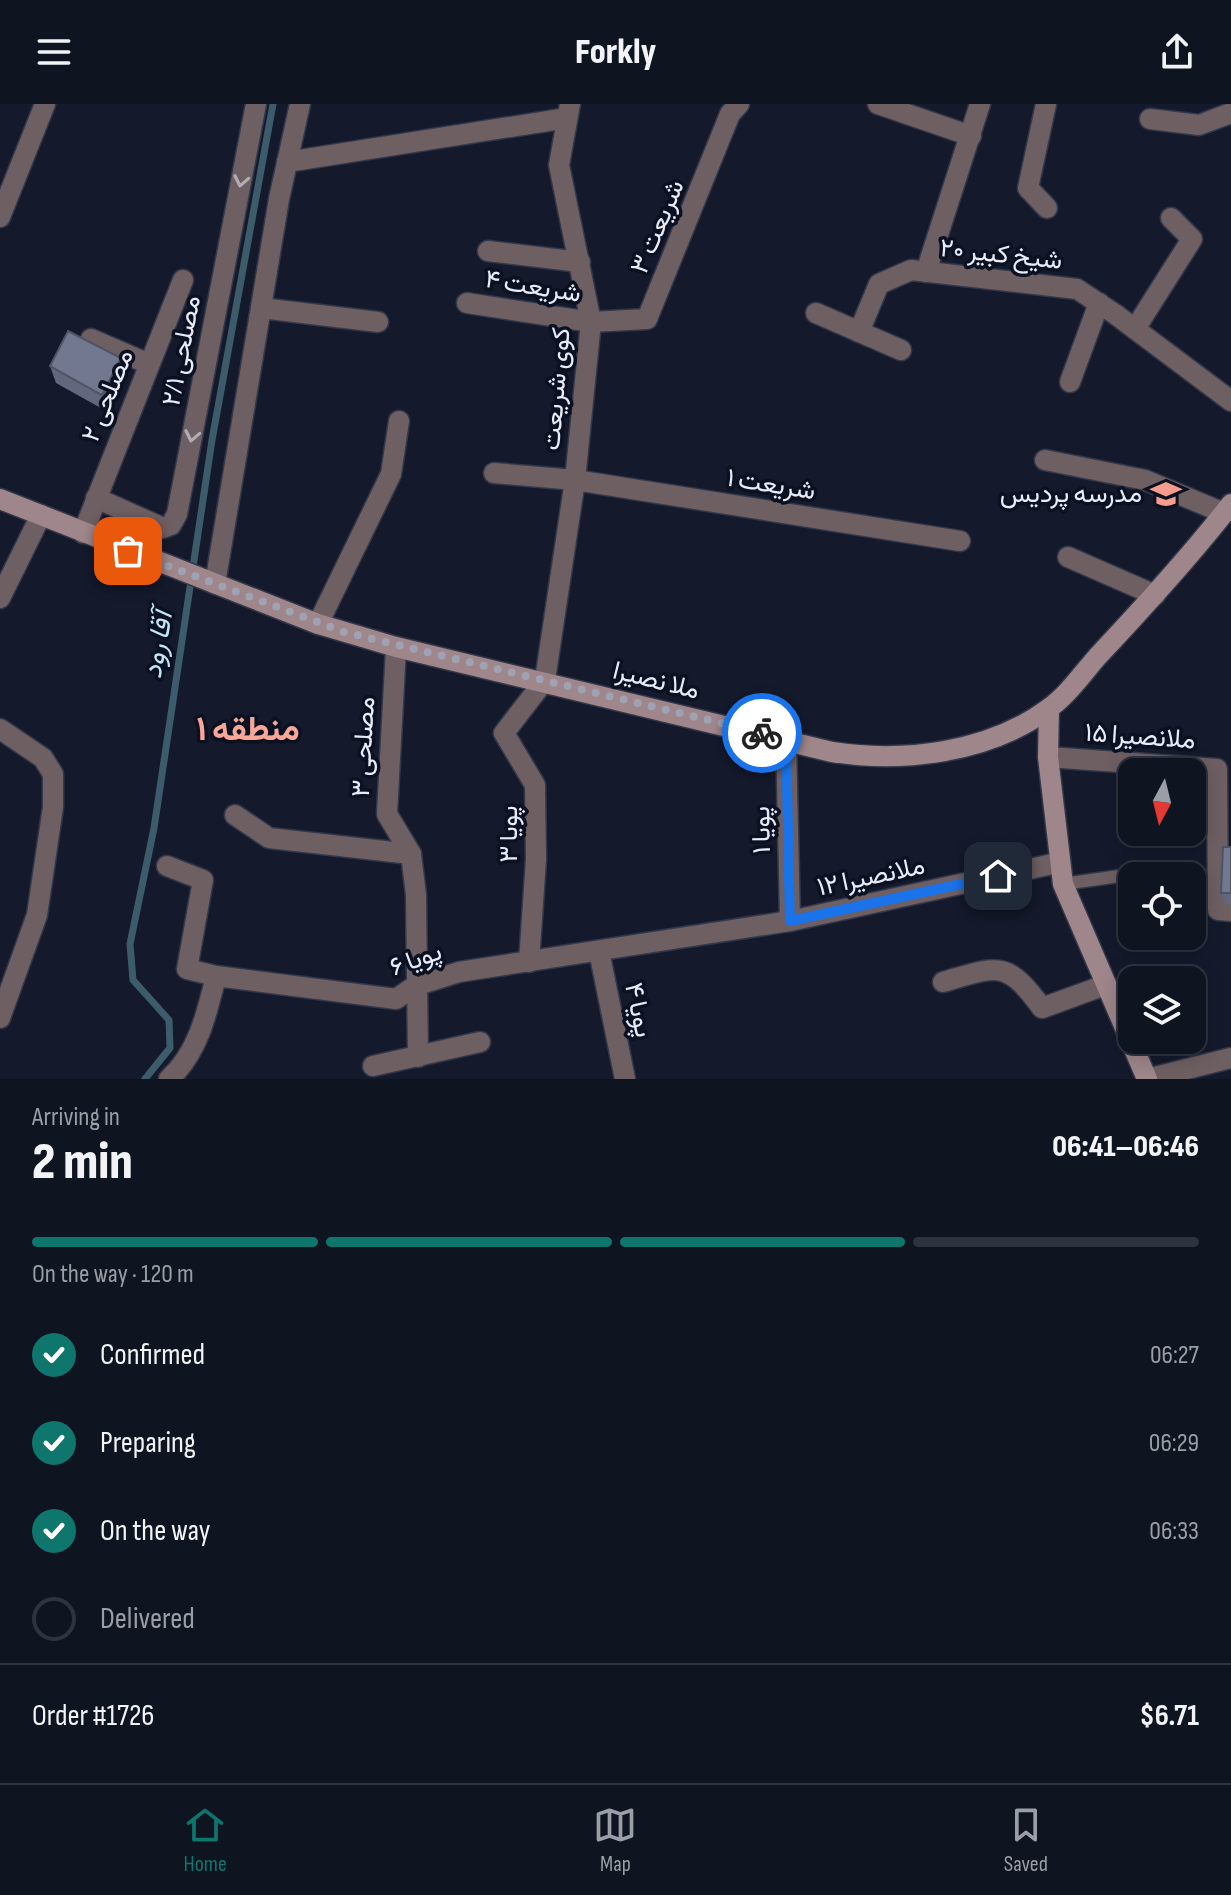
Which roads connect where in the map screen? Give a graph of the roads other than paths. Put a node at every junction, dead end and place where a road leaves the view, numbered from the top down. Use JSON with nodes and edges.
{"nodes":[{"id":1,"x":45,"y":104,"type":"edge"},
{"id":2,"x":256,"y":104,"type":"edge"},
{"id":3,"x":300,"y":104,"type":"edge"},
{"id":4,"x":739,"y":104,"type":"edge"},
{"id":5,"x":878,"y":104,"type":"edge"},
{"id":6,"x":980,"y":104,"type":"edge"},
{"id":7,"x":1046,"y":104,"type":"edge"},
{"id":8,"x":569,"y":111,"type":"edge"},
{"id":9,"x":1231,"y":113,"type":"edge"},
{"id":10,"x":1150,"y":119,"type":"dead end"},
{"id":11,"x":971,"y":136,"type":"junction"},
{"id":12,"x":287,"y":162,"type":"junction"},
{"id":13,"x":1047,"y":208,"type":"dead end"},
{"id":14,"x":0,"y":217,"type":"edge"},
{"id":15,"x":1171,"y":218,"type":"dead end"},
{"id":16,"x":488,"y":251,"type":"dead end"},
{"id":17,"x":580,"y":262,"type":"junction"},
{"id":18,"x":926,"y":272,"type":"junction"},
{"id":19,"x":183,"y":280,"type":"dead end"},
{"id":20,"x":467,"y":303,"type":"dead end"},
{"id":21,"x":1099,"y":303,"type":"junction"},
{"id":22,"x":261,"y":308,"type":"junction"},
{"id":23,"x":816,"y":313,"type":"dead end"},
{"id":24,"x":378,"y":322,"type":"dead end"},
{"id":25,"x":591,"y":322,"type":"junction"},
{"id":26,"x":1135,"y":329,"type":"junction"},
{"id":27,"x":859,"y":332,"type":"junction"},
{"id":28,"x":91,"y":339,"type":"edge"},
{"id":29,"x":901,"y":350,"type":"dead end"},
{"id":30,"x":149,"y":364,"type":"junction"},
{"id":31,"x":1070,"y":382,"type":"dead end"},
{"id":32,"x":1231,"y":401,"type":"edge"},
{"id":33,"x":399,"y":421,"type":"dead end"},
{"id":34,"x":1045,"y":460,"type":"dead end"},
{"id":35,"x":494,"y":473,"type":"dead end"},
{"id":36,"x":575,"y":480,"type":"junction"},
{"id":37,"x":96,"y":498,"type":"junction"},
{"id":38,"x":0,"y":499,"type":"edge"},
{"id":39,"x":1228,"y":509,"type":"edge"},
{"id":40,"x":41,"y":515,"type":"junction"},
{"id":41,"x":83,"y":533,"type":"junction"},
{"id":42,"x":960,"y":541,"type":"dead end"},
{"id":43,"x":1068,"y":557,"type":"dead end"},
{"id":44,"x":207,"y":582,"type":"junction"},
{"id":45,"x":1155,"y":595,"type":"junction"},
{"id":46,"x":0,"y":598,"type":"edge"},
{"id":47,"x":318,"y":624,"type":"junction"},
{"id":48,"x":396,"y":647,"type":"junction"},
{"id":49,"x":545,"y":680,"type":"junction"},
{"id":50,"x":1049,"y":709,"type":"junction"},
{"id":51,"x":0,"y":729,"type":"edge"},
{"id":52,"x":786,"y":739,"type":"junction"},
{"id":53,"x":1048,"y":757,"type":"junction"},
{"id":54,"x":235,"y":815,"type":"dead end"},
{"id":55,"x":1224,"y":834,"type":"edge"},
{"id":56,"x":411,"y":854,"type":"junction"},
{"id":57,"x":1057,"y":863,"type":"junction"},
{"id":58,"x":167,"y":866,"type":"dead end"},
{"id":59,"x":1118,"y":876,"type":"edge"},
{"id":60,"x":1063,"y":884,"type":"junction"},
{"id":61,"x":1231,"y":911,"type":"edge"},
{"id":62,"x":790,"y":921,"type":"junction"},
{"id":63,"x":599,"y":951,"type":"junction"},
{"id":64,"x":529,"y":962,"type":"junction"},
{"id":65,"x":216,"y":976,"type":"junction"},
{"id":66,"x":943,"y":982,"type":"dead end"},
{"id":67,"x":1105,"y":985,"type":"junction"},
{"id":68,"x":415,"y":986,"type":"junction"},
{"id":69,"x":5,"y":987,"type":"edge"},
{"id":70,"x":0,"y":1018,"type":"edge"},
{"id":71,"x":480,"y":1042,"type":"dead end"},
{"id":72,"x":418,"y":1057,"type":"junction"},
{"id":73,"x":1231,"y":1058,"type":"edge"},
{"id":74,"x":373,"y":1066,"type":"dead end"},
{"id":75,"x":169,"y":1079,"type":"edge"},
{"id":76,"x":625,"y":1079,"type":"edge"},
{"id":77,"x":1147,"y":1079,"type":"edge"}],
"edges":[{"from":1,"to":14,"type":"street"},
{"from":2,"to":37,"type":"street","name":"مصلحی ۲/۱","one_way":true},
{"from":3,"to":12,"type":"street"},
{"from":4,"to":25,"type":"street","name":"شریعت ۳"},
{"from":5,"to":11,"type":"street"},
{"from":6,"to":11,"type":"street"},
{"from":7,"to":13,"type":"street"},
{"from":8,"to":12,"type":"street"},
{"from":8,"to":17,"type":"street","name":"کوی شریعت"},
{"from":9,"to":10,"type":"street"},
{"from":11,"to":18,"type":"street"},
{"from":12,"to":22,"type":"street"},
{"from":15,"to":26,"type":"street"},
{"from":16,"to":17,"type":"street"},
{"from":17,"to":25,"type":"street","name":"کوی شریعت"},
{"from":18,"to":21,"type":"street","name":"شیخ کبیر ۲۰"},
{"from":18,"to":27,"type":"street","name":"شیخ کبیر ۲۰"},
{"from":19,"to":30,"type":"street","name":"مصلحی ۲"},
{"from":20,"to":25,"type":"street","name":"شریعت ۴"},
{"from":21,"to":26,"type":"street","name":"شیخ کبیر ۲۰"},
{"from":21,"to":31,"type":"street"},
{"from":22,"to":24,"type":"street"},
{"from":22,"to":44,"type":"street"},
{"from":23,"to":27,"type":"street"},
{"from":25,"to":36,"type":"street","name":"کوی شریعت"},
{"from":26,"to":32,"type":"street","name":"شیخ کبیر ۲۰"},
{"from":27,"to":29,"type":"street"},
{"from":28,"to":30,"type":"street"},
{"from":30,"to":37,"type":"street","name":"مصلحی ۲"},
{"from":33,"to":47,"type":"street"},
{"from":34,"to":39,"type":"street"},
{"from":35,"to":36,"type":"street","name":"شریعت ۱"},
{"from":36,"to":42,"type":"street","name":"شریعت ۱"},
{"from":36,"to":49,"type":"street","name":"کوی شریعت"},
{"from":37,"to":41,"type":"street","name":"مصلحی ۲"},
{"from":38,"to":40,"type":"street","name":"ملا نصیرا"},
{"from":39,"to":45,"type":"street","name":"ملا نصیرا"},
{"from":40,"to":41,"type":"street","name":"ملا نصیرا"},
{"from":40,"to":46,"type":"street"},
{"from":41,"to":44,"type":"street","name":"ملا نصیرا"},
{"from":43,"to":45,"type":"street"},
{"from":44,"to":47,"type":"street","name":"ملا نصیرا"},
{"from":45,"to":50,"type":"street","name":"ملا نصیرا"},
{"from":47,"to":48,"type":"street","name":"ملا نصیرا"},
{"from":48,"to":49,"type":"street","name":"ملا نصیرا"},
{"from":48,"to":56,"type":"street","name":"مصلحی ۳"},
{"from":49,"to":52,"type":"street","name":"ملا نصیرا"},
{"from":49,"to":64,"type":"street","name":"پویا ۳"},
{"from":50,"to":52,"type":"street","name":"ملا نصیرا"},
{"from":50,"to":53,"type":"street"},
{"from":51,"to":69,"type":"street"},
{"from":52,"to":62,"type":"street","name":"پویا ۱"},
{"from":53,"to":55,"type":"street","name":"ملانصیرا ۱۵"},
{"from":53,"to":57,"type":"street"},
{"from":54,"to":56,"type":"street"},
{"from":55,"to":61,"type":"street","name":"ملانصیرا ۱۵"},
{"from":56,"to":68,"type":"street","name":"مصلحی ۳"},
{"from":57,"to":60,"type":"street"},
{"from":57,"to":62,"type":"street","name":"ملانصیرا ۱۲"},
{"from":58,"to":65,"type":"street","name":"پویا ۶"},
{"from":59,"to":60,"type":"lane"},
{"from":60,"to":67,"type":"street"},
{"from":62,"to":63,"type":"street","name":"پویا ۶"},
{"from":63,"to":64,"type":"street","name":"پویا ۶"},
{"from":63,"to":76,"type":"street","name":"پویا ۴"},
{"from":64,"to":68,"type":"street","name":"پویا ۶"},
{"from":65,"to":68,"type":"street","name":"پویا ۶"},
{"from":65,"to":75,"type":"street"},
{"from":66,"to":67,"type":"street"},
{"from":67,"to":77,"type":"street"},
{"from":68,"to":72,"type":"street","name":"مصلحی ۳"},
{"from":69,"to":70,"type":"street"},
{"from":71,"to":72,"type":"street"},
{"from":72,"to":74,"type":"street"},
{"from":73,"to":77,"type":"street"}]}
